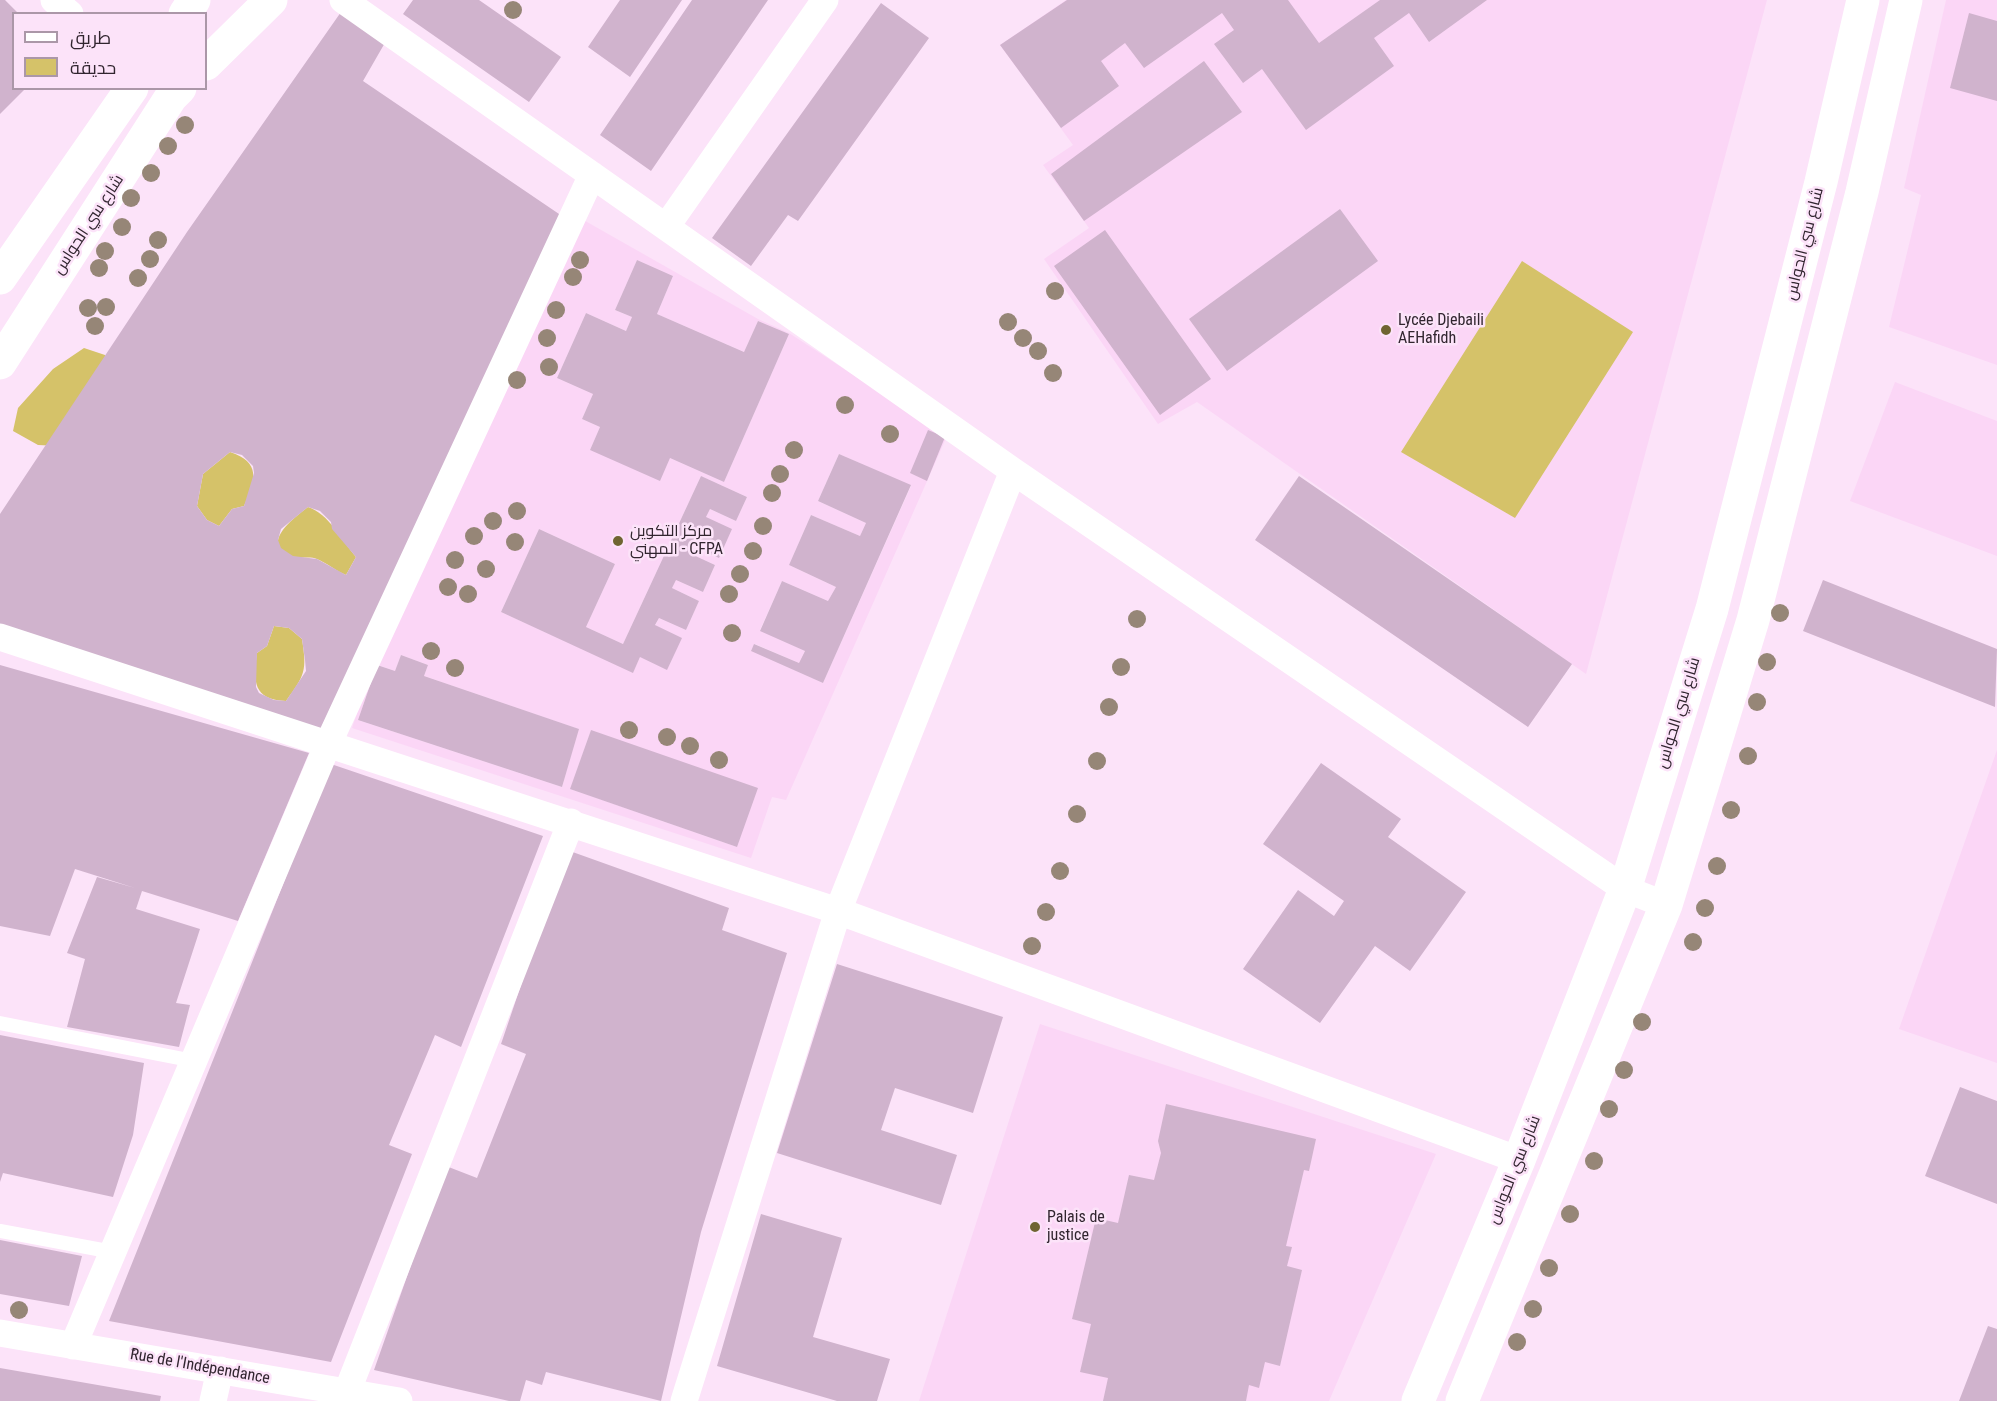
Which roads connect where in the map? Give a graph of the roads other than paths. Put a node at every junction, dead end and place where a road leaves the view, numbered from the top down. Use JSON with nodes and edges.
{"nodes":[{"id":1,"x":54,"y":0,"type":"edge"},
{"id":2,"x":271,"y":0,"type":"edge"},
{"id":3,"x":344,"y":0,"type":"edge"},
{"id":4,"x":825,"y":0,"type":"edge"},
{"id":5,"x":1863,"y":0,"type":"edge"},
{"id":6,"x":1906,"y":0,"type":"edge"},
{"id":7,"x":68,"y":12,"type":"edge"},
{"id":8,"x":207,"y":63,"type":"edge"},
{"id":9,"x":131,"y":90,"type":"edge"},
{"id":10,"x":171,"y":91,"type":"edge"},
{"id":11,"x":592,"y":175,"type":"junction"},
{"id":12,"x":666,"y":227,"type":"junction"},
{"id":13,"x":0,"y":278,"type":"edge"},
{"id":14,"x":0,"y":363,"type":"edge"},
{"id":15,"x":1013,"y":471,"type":"junction"},
{"id":16,"x":0,"y":637,"type":"edge"},
{"id":17,"x":328,"y":744,"type":"junction"},
{"id":18,"x":571,"y":822,"type":"junction"},
{"id":19,"x":1625,"y":889,"type":"junction"},
{"id":20,"x":1666,"y":905,"type":"junction"},
{"id":21,"x":838,"y":911,"type":"junction"},
{"id":22,"x":0,"y":1023,"type":"edge"},
{"id":23,"x":195,"y":1061,"type":"junction"},
{"id":24,"x":1520,"y":1160,"type":"junction"},
{"id":25,"x":0,"y":1231,"type":"edge"},
{"id":26,"x":113,"y":1252,"type":"junction"},
{"id":27,"x":0,"y":1333,"type":"edge"},
{"id":28,"x":73,"y":1346,"type":"junction"},
{"id":29,"x":220,"y":1370,"type":"junction"},
{"id":30,"x":347,"y":1392,"type":"junction"},
{"id":31,"x":213,"y":1401,"type":"edge"},
{"id":32,"x":399,"y":1401,"type":"edge"},
{"id":33,"x":684,"y":1401,"type":"edge"},
{"id":34,"x":1418,"y":1401,"type":"edge"},
{"id":35,"x":1462,"y":1401,"type":"edge"}],
"edges":[{"from":1,"to":7,"type":"street"},
{"from":2,"to":8,"type":"main road"},
{"from":3,"to":11,"type":"street"},
{"from":4,"to":12,"type":"street"},
{"from":5,"to":19,"type":"main road","name":"شارع سي الحواس"},
{"from":6,"to":20,"type":"main road"},
{"from":9,"to":13,"type":"main road"},
{"from":10,"to":14,"type":"main road","name":"شارع سي الحواس"},
{"from":11,"to":12,"type":"street"},
{"from":11,"to":17,"type":"street"},
{"from":12,"to":15,"type":"street"},
{"from":15,"to":19,"type":"street"},
{"from":15,"to":21,"type":"street"},
{"from":16,"to":17,"type":"street"},
{"from":17,"to":18,"type":"street"},
{"from":17,"to":23,"type":"street"},
{"from":18,"to":21,"type":"street"},
{"from":18,"to":30,"type":"street"},
{"from":19,"to":20,"type":"street"},
{"from":19,"to":24,"type":"main road","name":"شارع سي الحواس"},
{"from":20,"to":35,"type":"main road"},
{"from":21,"to":24,"type":"street"},
{"from":21,"to":33,"type":"street"},
{"from":22,"to":23,"type":"lane"},
{"from":23,"to":26,"type":"street"},
{"from":24,"to":34,"type":"main road","name":"شارع سي الحواس"},
{"from":25,"to":26,"type":"lane"},
{"from":26,"to":28,"type":"street"},
{"from":27,"to":28,"type":"street","name":"ٌRue de l'Indépendance"},
{"from":28,"to":29,"type":"street","name":"ٌRue de l'Indépendance"},
{"from":29,"to":30,"type":"street","name":"ٌRue de l'Indépendance"},
{"from":29,"to":31,"type":"street"},
{"from":30,"to":32,"type":"street","name":"ٌRue de l'Indépendance"}]}
